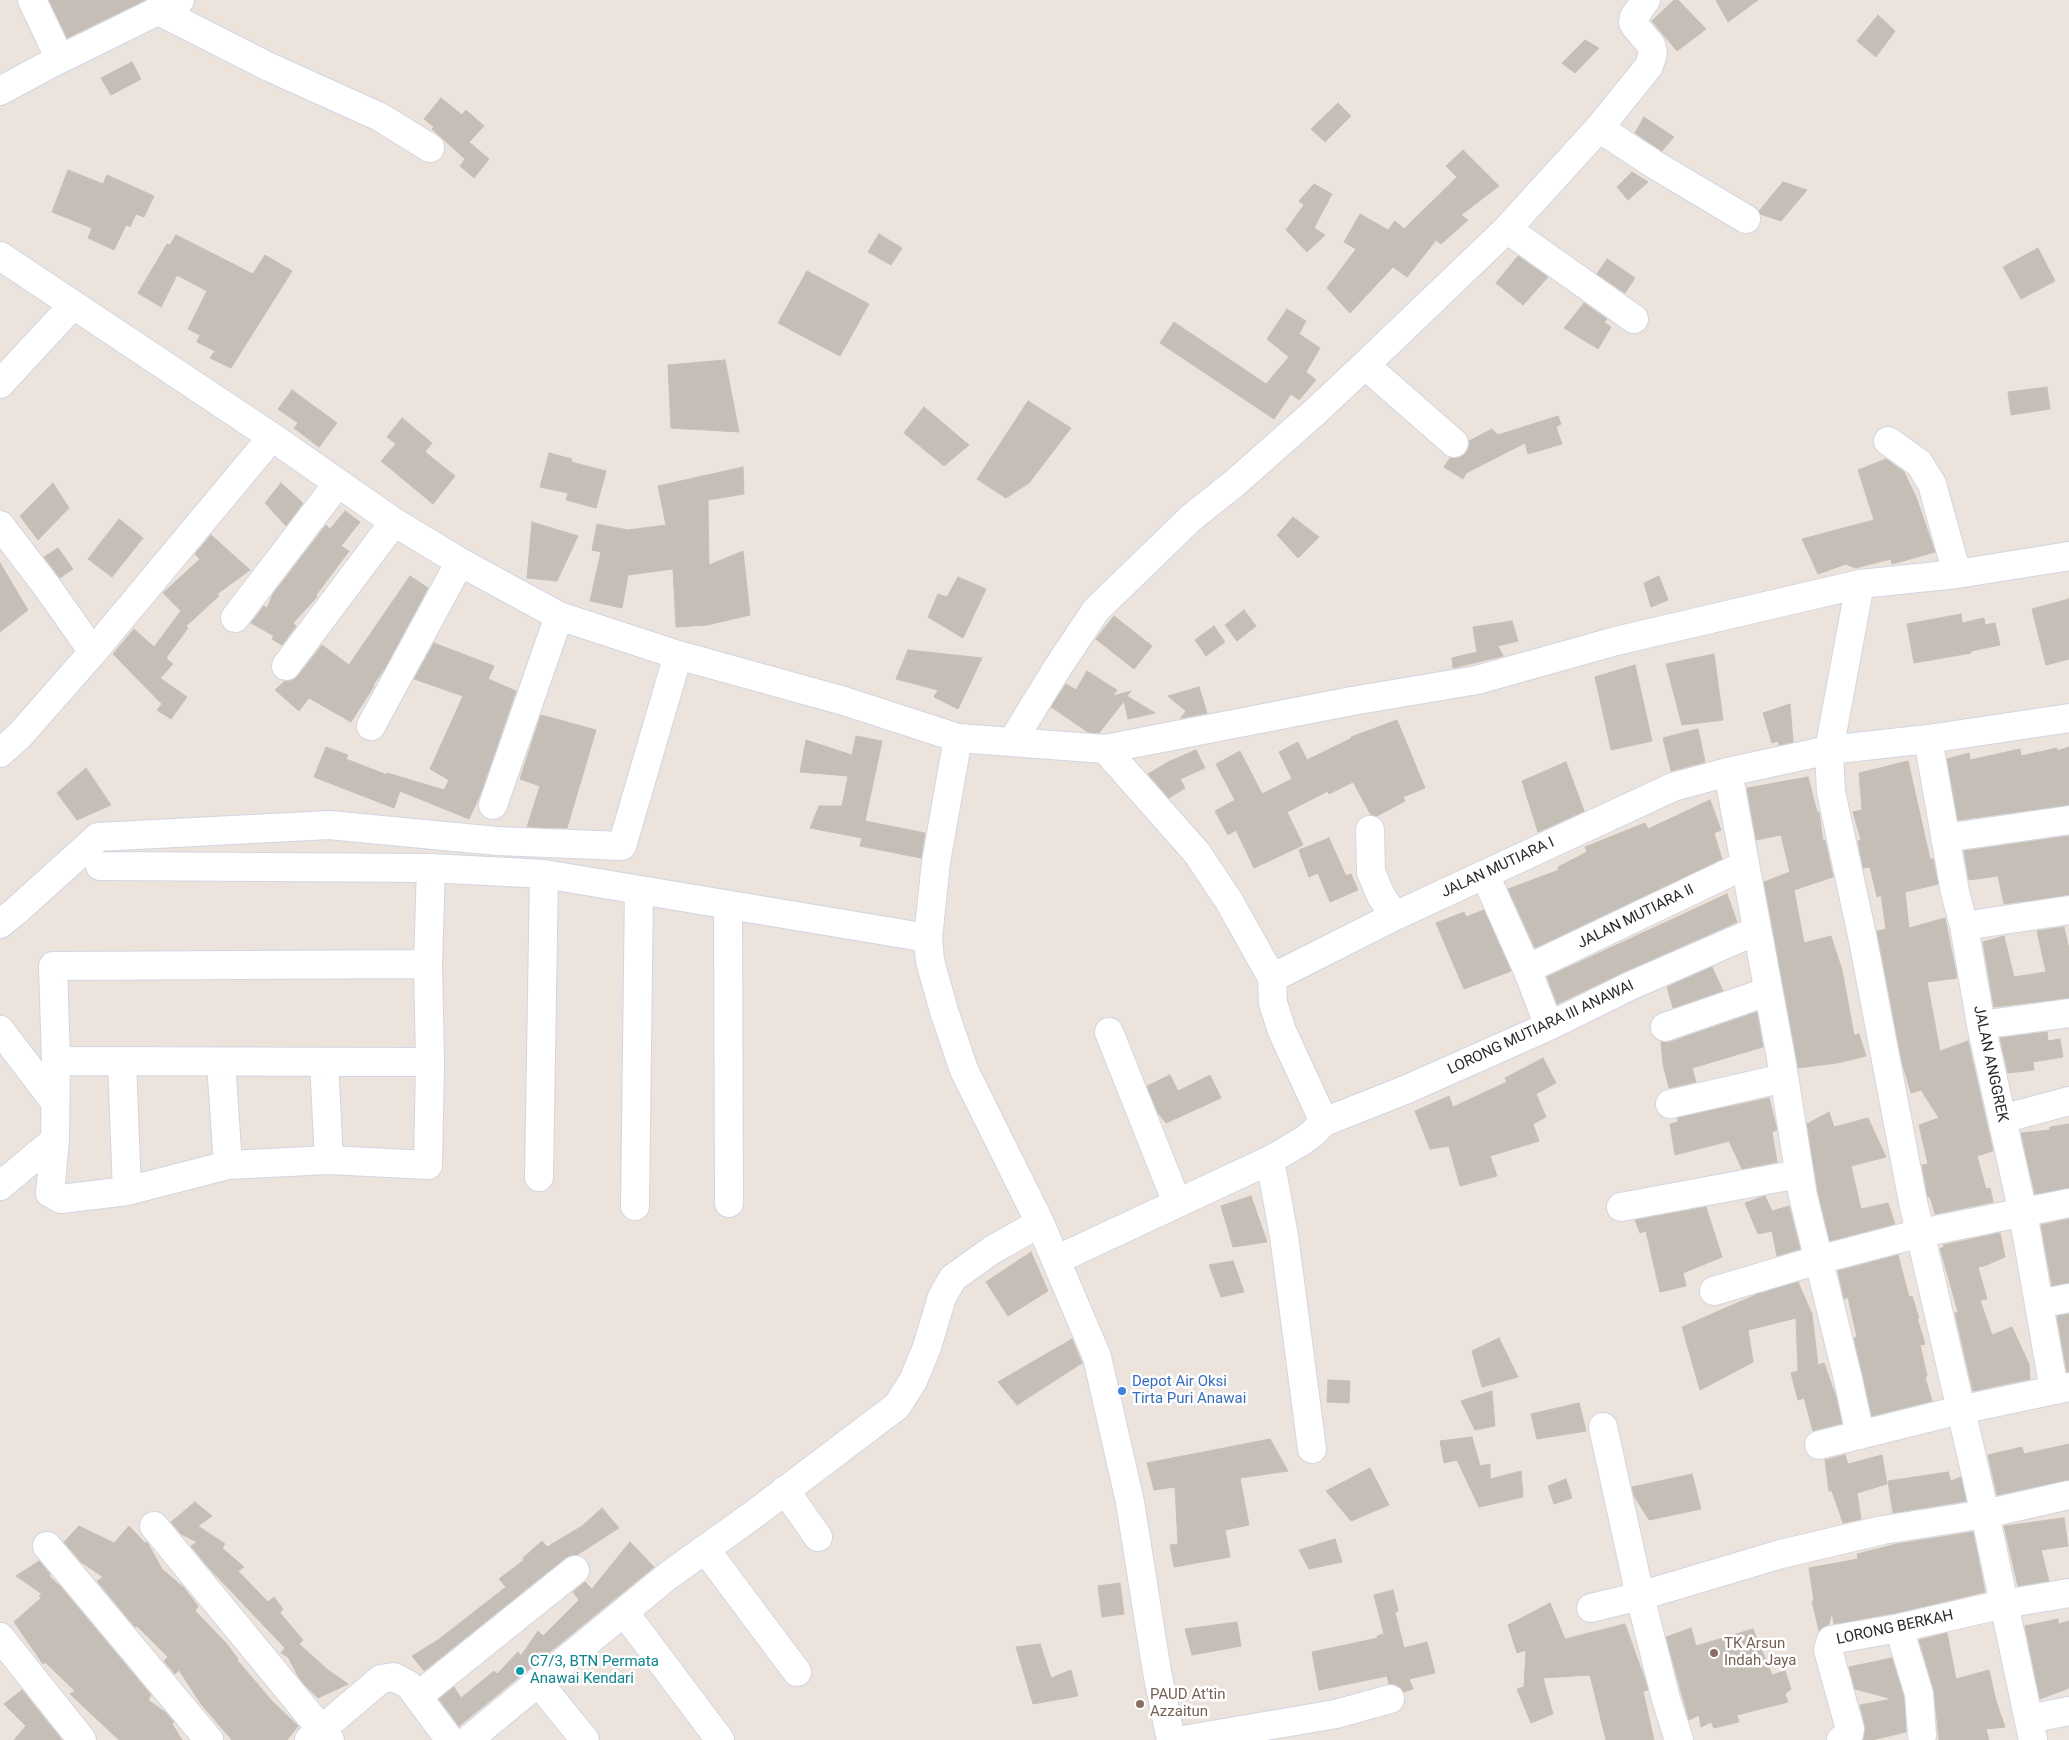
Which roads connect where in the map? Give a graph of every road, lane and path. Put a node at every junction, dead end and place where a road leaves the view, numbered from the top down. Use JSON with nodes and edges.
{"nodes":[{"id":1,"x":32,"y":0,"type":"edge"},
{"id":2,"x":1646,"y":0,"type":"edge"},
{"id":3,"x":169,"y":5,"type":"edge"},
{"id":4,"x":60,"y":59,"type":"junction"},
{"id":5,"x":0,"y":91,"type":"edge"},
{"id":6,"x":1598,"y":128,"type":"junction"},
{"id":7,"x":430,"y":148,"type":"dead end"},
{"id":8,"x":1746,"y":219,"type":"dead end"},
{"id":9,"x":1507,"y":229,"type":"junction"},
{"id":10,"x":0,"y":256,"type":"edge"},
{"id":11,"x":73,"y":305,"type":"junction"},
{"id":12,"x":1634,"y":319,"type":"dead end"},
{"id":13,"x":1365,"y":365,"type":"junction"},
{"id":14,"x":0,"y":384,"type":"edge"},
{"id":15,"x":272,"y":437,"type":"junction"},
{"id":16,"x":1888,"y":441,"type":"dead end"},
{"id":17,"x":1454,"y":443,"type":"dead end"},
{"id":18,"x":338,"y":483,"type":"junction"},
{"id":19,"x":394,"y":522,"type":"junction"},
{"id":20,"x":0,"y":525,"type":"edge"},
{"id":21,"x":2069,"y":556,"type":"edge"},
{"id":22,"x":460,"y":562,"type":"junction"},
{"id":23,"x":1957,"y":574,"type":"junction"},
{"id":24,"x":1860,"y":584,"type":"junction"},
{"id":25,"x":560,"y":616,"type":"junction"},
{"id":26,"x":235,"y":618,"type":"dead end"},
{"id":27,"x":92,"y":652,"type":"junction"},
{"id":28,"x":678,"y":656,"type":"junction"},
{"id":29,"x":286,"y":666,"type":"dead end"},
{"id":30,"x":2069,"y":718,"type":"edge"},
{"id":31,"x":371,"y":726,"type":"dead end"},
{"id":32,"x":958,"y":738,"type":"junction"},
{"id":33,"x":1928,"y":739,"type":"junction"},
{"id":34,"x":1012,"y":742,"type":"junction"},
{"id":35,"x":1105,"y":749,"type":"junction"},
{"id":36,"x":1829,"y":750,"type":"junction"},
{"id":37,"x":0,"y":753,"type":"edge"},
{"id":38,"x":1728,"y":772,"type":"junction"},
{"id":39,"x":493,"y":805,"type":"dead end"},
{"id":40,"x":2069,"y":820,"type":"edge"},
{"id":41,"x":1370,"y":830,"type":"dead end"},
{"id":42,"x":1945,"y":838,"type":"junction"},
{"id":43,"x":1745,"y":865,"type":"junction"},
{"id":44,"x":100,"y":866,"type":"dead end"},
{"id":45,"x":431,"y":868,"type":"junction"},
{"id":46,"x":544,"y":874,"type":"junction"},
{"id":47,"x":1485,"y":875,"type":"junction"},
{"id":48,"x":638,"y":890,"type":"junction"},
{"id":49,"x":728,"y":905,"type":"junction"},
{"id":50,"x":2069,"y":910,"type":"edge"},
{"id":51,"x":1395,"y":916,"type":"junction"},
{"id":52,"x":0,"y":924,"type":"edge"},
{"id":53,"x":1964,"y":926,"type":"junction"},
{"id":54,"x":1756,"y":931,"type":"junction"},
{"id":55,"x":928,"y":938,"type":"junction"},
{"id":56,"x":428,"y":964,"type":"junction"},
{"id":57,"x":1527,"y":969,"type":"junction"},
{"id":58,"x":1272,"y":978,"type":"junction"},
{"id":59,"x":1767,"y":992,"type":"junction"},
{"id":60,"x":2069,"y":1013,"type":"edge"},
{"id":61,"x":1981,"y":1025,"type":"junction"},
{"id":62,"x":1550,"y":1026,"type":"junction"},
{"id":63,"x":1664,"y":1027,"type":"dead end"},
{"id":64,"x":0,"y":1030,"type":"edge"},
{"id":65,"x":1109,"y":1032,"type":"dead end"},
{"id":66,"x":56,"y":1061,"type":"junction"},
{"id":67,"x":122,"y":1061,"type":"junction"},
{"id":68,"x":221,"y":1062,"type":"junction"},
{"id":69,"x":324,"y":1062,"type":"junction"},
{"id":70,"x":430,"y":1062,"type":"junction"},
{"id":71,"x":1784,"y":1078,"type":"junction"},
{"id":72,"x":2069,"y":1101,"type":"edge"},
{"id":73,"x":55,"y":1102,"type":"junction"},
{"id":74,"x":1670,"y":1104,"type":"dead end"},
{"id":75,"x":2002,"y":1119,"type":"junction"},
{"id":76,"x":1324,"y":1122,"type":"junction"},
{"id":77,"x":55,"y":1140,"type":"junction"},
{"id":78,"x":329,"y":1160,"type":"junction"},
{"id":79,"x":1270,"y":1160,"type":"junction"},
{"id":80,"x":228,"y":1165,"type":"junction"},
{"id":81,"x":1799,"y":1174,"type":"junction"},
{"id":82,"x":539,"y":1177,"type":"dead end"},
{"id":83,"x":1,"y":1182,"type":"edge"},
{"id":84,"x":127,"y":1191,"type":"junction"},
{"id":85,"x":729,"y":1203,"type":"dead end"},
{"id":86,"x":1177,"y":1203,"type":"junction"},
{"id":87,"x":2069,"y":1203,"type":"edge"},
{"id":88,"x":635,"y":1206,"type":"dead end"},
{"id":89,"x":1621,"y":1207,"type":"dead end"},
{"id":90,"x":2023,"y":1213,"type":"junction"},
{"id":91,"x":1040,"y":1223,"type":"junction"},
{"id":92,"x":1921,"y":1233,"type":"junction"},
{"id":93,"x":1056,"y":1260,"type":"junction"},
{"id":94,"x":1818,"y":1260,"type":"junction"},
{"id":95,"x":1714,"y":1292,"type":"dead end"},
{"id":96,"x":2069,"y":1298,"type":"edge"},
{"id":97,"x":2040,"y":1304,"type":"junction"},
{"id":98,"x":2062,"y":1388,"type":"edge"},
{"id":99,"x":1960,"y":1410,"type":"junction"},
{"id":100,"x":1603,"y":1427,"type":"dead end"},
{"id":101,"x":1860,"y":1435,"type":"junction"},
{"id":102,"x":1819,"y":1445,"type":"dead end"},
{"id":103,"x":1312,"y":1449,"type":"dead end"},
{"id":104,"x":785,"y":1490,"type":"junction"},
{"id":105,"x":2069,"y":1495,"type":"edge"},
{"id":106,"x":1985,"y":1514,"type":"junction"},
{"id":107,"x":154,"y":1526,"type":"dead end"},
{"id":108,"x":818,"y":1537,"type":"dead end"},
{"id":109,"x":47,"y":1546,"type":"dead end"},
{"id":110,"x":705,"y":1549,"type":"junction"},
{"id":111,"x":575,"y":1570,"type":"dead end"},
{"id":112,"x":2069,"y":1593,"type":"edge"},
{"id":113,"x":1640,"y":1596,"type":"junction"},
{"id":114,"x":2004,"y":1604,"type":"junction"},
{"id":115,"x":1591,"y":1608,"type":"dead end"},
{"id":116,"x":624,"y":1612,"type":"junction"},
{"id":117,"x":1899,"y":1628,"type":"junction"},
{"id":118,"x":0,"y":1637,"type":"edge"},
{"id":119,"x":797,"y":1672,"type":"dead end"},
{"id":120,"x":538,"y":1682,"type":"junction"},
{"id":121,"x":418,"y":1696,"type":"junction"},
{"id":122,"x":1390,"y":1699,"type":"dead end"},
{"id":123,"x":2069,"y":1711,"type":"edge"},
{"id":124,"x":2031,"y":1730,"type":"edge"},
{"id":125,"x":1922,"y":1736,"type":"dead end"},
{"id":126,"x":320,"y":1737,"type":"edge"},
{"id":127,"x":82,"y":1740,"type":"edge"},
{"id":128,"x":209,"y":1740,"type":"edge"},
{"id":129,"x":450,"y":1740,"type":"edge"},
{"id":130,"x":468,"y":1740,"type":"edge"},
{"id":131,"x":585,"y":1740,"type":"edge"},
{"id":132,"x":720,"y":1740,"type":"edge"},
{"id":133,"x":1171,"y":1740,"type":"edge"},
{"id":134,"x":1183,"y":1740,"type":"edge"},
{"id":135,"x":1679,"y":1740,"type":"edge"},
{"id":136,"x":1840,"y":1740,"type":"edge"}],
"edges":[{"from":1,"to":4,"type":"street"},
{"from":2,"to":6,"type":"street"},
{"from":3,"to":4,"type":"street"},
{"from":3,"to":7,"type":"street"},
{"from":4,"to":5,"type":"street"},
{"from":6,"to":8,"type":"street"},
{"from":6,"to":9,"type":"street"},
{"from":9,"to":12,"type":"street"},
{"from":9,"to":13,"type":"street"},
{"from":10,"to":11,"type":"street"},
{"from":11,"to":14,"type":"street"},
{"from":11,"to":15,"type":"street"},
{"from":13,"to":17,"type":"street"},
{"from":13,"to":34,"type":"street"},
{"from":15,"to":18,"type":"street"},
{"from":15,"to":27,"type":"street"},
{"from":16,"to":23,"type":"street"},
{"from":18,"to":19,"type":"street"},
{"from":18,"to":26,"type":"street"},
{"from":19,"to":22,"type":"street"},
{"from":19,"to":29,"type":"street"},
{"from":20,"to":27,"type":"street"},
{"from":21,"to":23,"type":"street"},
{"from":22,"to":25,"type":"street"},
{"from":22,"to":31,"type":"street"},
{"from":23,"to":24,"type":"street"},
{"from":24,"to":35,"type":"street"},
{"from":24,"to":36,"type":"street"},
{"from":25,"to":28,"type":"street"},
{"from":25,"to":39,"type":"street"},
{"from":27,"to":37,"type":"street"},
{"from":28,"to":32,"type":"street"},
{"from":28,"to":52,"type":"street"},
{"from":30,"to":33,"type":"street","name":"JALAN MUTIARA I"},
{"from":32,"to":34,"type":"street"},
{"from":32,"to":55,"type":"street"},
{"from":33,"to":36,"type":"street","name":"JALAN MUTIARA I"},
{"from":33,"to":42,"type":"street","name":"JALAN ANGGREK"},
{"from":34,"to":35,"type":"street"},
{"from":35,"to":58,"type":"street"},
{"from":36,"to":38,"type":"street","name":"JALAN MUTIARA I"},
{"from":36,"to":92,"type":"street"},
{"from":38,"to":43,"type":"street"},
{"from":38,"to":47,"type":"street","name":"JALAN MUTIARA I"},
{"from":40,"to":42,"type":"street"},
{"from":41,"to":51,"type":"street"},
{"from":42,"to":53,"type":"street","name":"JALAN ANGGREK"},
{"from":43,"to":54,"type":"street"},
{"from":43,"to":57,"type":"street","name":"JALAN MUTIARA II"},
{"from":44,"to":45,"type":"street"},
{"from":45,"to":46,"type":"street"},
{"from":45,"to":56,"type":"street"},
{"from":46,"to":48,"type":"street"},
{"from":46,"to":82,"type":"street"},
{"from":47,"to":51,"type":"street","name":"JALAN MUTIARA I"},
{"from":47,"to":57,"type":"street"},
{"from":48,"to":49,"type":"street"},
{"from":48,"to":88,"type":"street"},
{"from":49,"to":55,"type":"street"},
{"from":49,"to":85,"type":"street"},
{"from":50,"to":53,"type":"street"},
{"from":51,"to":58,"type":"street","name":"JALAN MUTIARA I"},
{"from":53,"to":61,"type":"street","name":"JALAN ANGGREK"},
{"from":54,"to":59,"type":"street"},
{"from":54,"to":62,"type":"street","name":"LORONG MUTIARA III ANAWAI"},
{"from":55,"to":91,"type":"street"},
{"from":56,"to":66,"type":"street"},
{"from":56,"to":70,"type":"street"},
{"from":57,"to":62,"type":"street"},
{"from":58,"to":76,"type":"street"},
{"from":59,"to":63,"type":"street"},
{"from":59,"to":71,"type":"street"},
{"from":60,"to":61,"type":"street"},
{"from":61,"to":75,"type":"street","name":"JALAN ANGGREK"},
{"from":62,"to":76,"type":"street","name":"LORONG MUTIARA III ANAWAI"},
{"from":64,"to":73,"type":"street"},
{"from":65,"to":86,"type":"street"},
{"from":66,"to":67,"type":"street"},
{"from":66,"to":73,"type":"street"},
{"from":67,"to":68,"type":"street"},
{"from":67,"to":84,"type":"street"},
{"from":68,"to":69,"type":"street"},
{"from":68,"to":80,"type":"street"},
{"from":69,"to":70,"type":"street"},
{"from":69,"to":78,"type":"street"},
{"from":70,"to":78,"type":"street"},
{"from":71,"to":74,"type":"street"},
{"from":71,"to":81,"type":"street"},
{"from":72,"to":75,"type":"street"},
{"from":73,"to":77,"type":"street"},
{"from":75,"to":90,"type":"street","name":"JALAN ANGGREK"},
{"from":76,"to":79,"type":"street"},
{"from":77,"to":83,"type":"street"},
{"from":77,"to":84,"type":"street"},
{"from":78,"to":80,"type":"street"},
{"from":79,"to":86,"type":"street"},
{"from":79,"to":103,"type":"street"},
{"from":80,"to":84,"type":"street"},
{"from":81,"to":89,"type":"street"},
{"from":81,"to":94,"type":"street"},
{"from":86,"to":93,"type":"street"},
{"from":87,"to":90,"type":"street"},
{"from":90,"to":92,"type":"street"},
{"from":90,"to":97,"type":"street","name":"JALAN ANGGREK"},
{"from":91,"to":93,"type":"street"},
{"from":91,"to":104,"type":"street"},
{"from":92,"to":94,"type":"street"},
{"from":92,"to":99,"type":"street"},
{"from":93,"to":133,"type":"street"},
{"from":94,"to":95,"type":"street"},
{"from":94,"to":101,"type":"street"},
{"from":96,"to":97,"type":"street"},
{"from":97,"to":98,"type":"street","name":"JALAN ANGGREK"},
{"from":98,"to":99,"type":"street"},
{"from":99,"to":101,"type":"street"},
{"from":99,"to":106,"type":"street"},
{"from":100,"to":113,"type":"street"},
{"from":101,"to":102,"type":"street"},
{"from":104,"to":108,"type":"street"},
{"from":104,"to":110,"type":"street"},
{"from":105,"to":106,"type":"street"},
{"from":106,"to":113,"type":"street"},
{"from":106,"to":114,"type":"street"},
{"from":107,"to":126,"type":"street"},
{"from":109,"to":128,"type":"street"},
{"from":110,"to":116,"type":"street"},
{"from":110,"to":119,"type":"street"},
{"from":111,"to":121,"type":"street"},
{"from":112,"to":114,"type":"street","name":"LORONG BERKAH"},
{"from":113,"to":115,"type":"street"},
{"from":113,"to":135,"type":"street"},
{"from":114,"to":117,"type":"street","name":"LORONG BERKAH"},
{"from":114,"to":124,"type":"street"},
{"from":116,"to":120,"type":"street"},
{"from":116,"to":132,"type":"street"},
{"from":117,"to":125,"type":"street"},
{"from":117,"to":136,"type":"street","name":"LORONG BERKAH"},
{"from":118,"to":127,"type":"street"},
{"from":120,"to":130,"type":"street"},
{"from":120,"to":131,"type":"street"},
{"from":121,"to":126,"type":"street"},
{"from":121,"to":129,"type":"street"},
{"from":122,"to":134,"type":"street"},
{"from":123,"to":124,"type":"street"}]}
